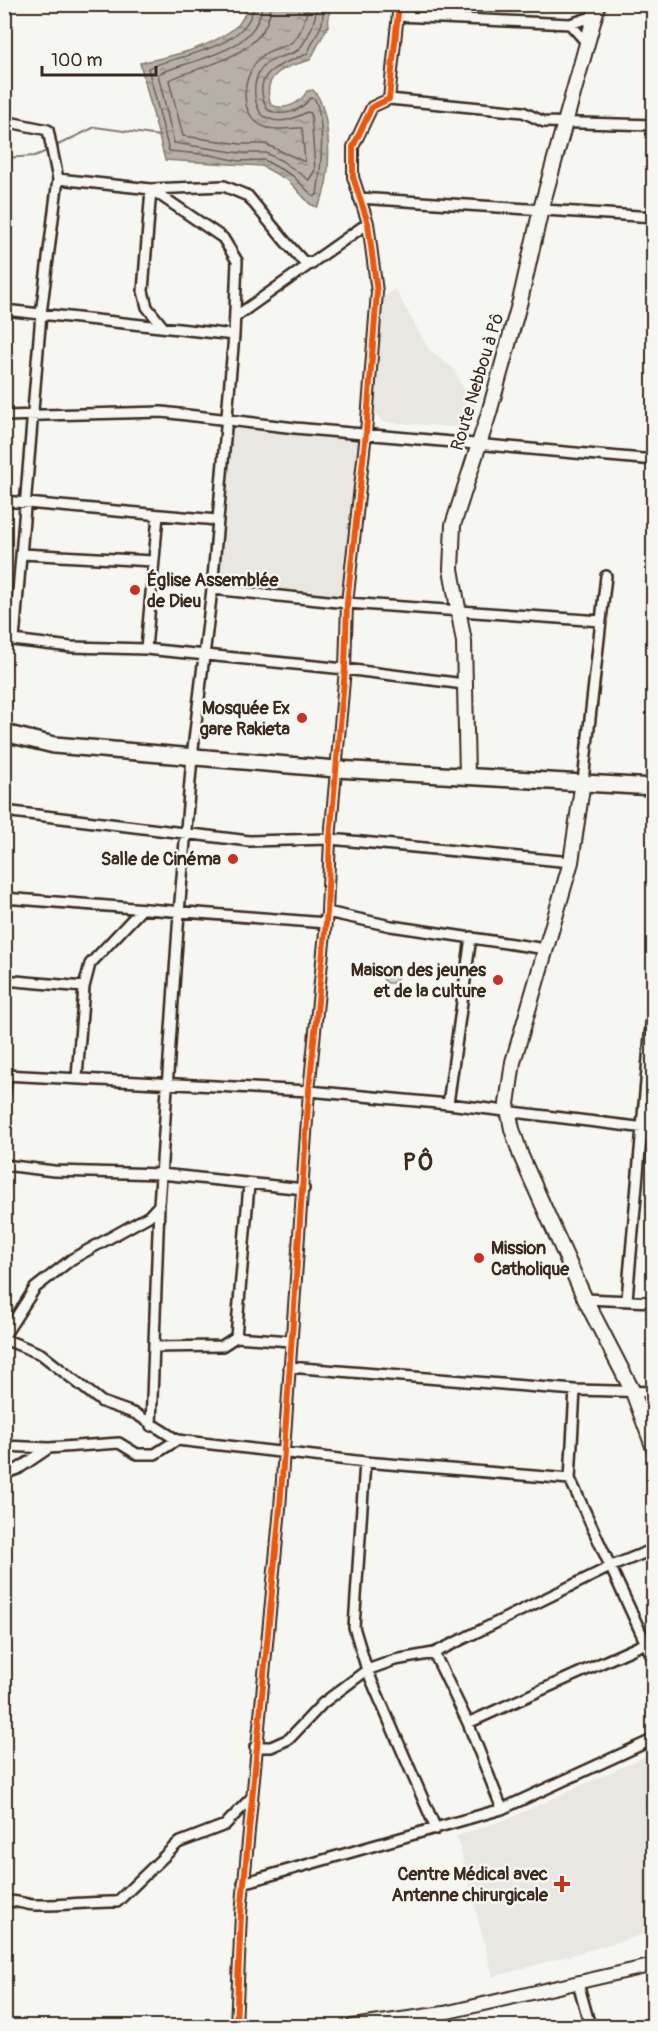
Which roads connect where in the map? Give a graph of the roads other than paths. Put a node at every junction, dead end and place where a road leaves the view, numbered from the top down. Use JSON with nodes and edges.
{"nodes":[{"id":1,"x":399,"y":4,"type":"edge"},
{"id":2,"x":597,"y":10,"type":"edge"},
{"id":3,"x":398,"y":16,"type":"junction"},
{"id":4,"x":570,"y":24,"type":"junction"},
{"id":5,"x":587,"y":43,"type":"junction"},
{"id":6,"x":389,"y":99,"type":"junction"},
{"id":7,"x":4,"y":122,"type":"edge"},
{"id":8,"x":566,"y":122,"type":"junction"},
{"id":9,"x":654,"y":125,"type":"edge"},
{"id":10,"x":58,"y":179,"type":"junction"},
{"id":11,"x":152,"y":189,"type":"junction"},
{"id":12,"x":359,"y":198,"type":"junction"},
{"id":13,"x":541,"y":209,"type":"junction"},
{"id":14,"x":654,"y":217,"type":"edge"},
{"id":15,"x":368,"y":223,"type":"junction"},
{"id":16,"x":312,"y":264,"type":"junction"},
{"id":17,"x":4,"y":310,"type":"edge"},
{"id":18,"x":41,"y":314,"type":"junction"},
{"id":19,"x":235,"y":317,"type":"junction"},
{"id":20,"x":164,"y":327,"type":"junction"},
{"id":21,"x":234,"y":334,"type":"junction"},
{"id":22,"x":34,"y":415,"type":"junction"},
{"id":23,"x":4,"y":416,"type":"edge"},
{"id":24,"x":227,"y":421,"type":"junction"},
{"id":25,"x":366,"y":433,"type":"junction"},
{"id":26,"x":477,"y":444,"type":"junction"},
{"id":27,"x":654,"y":460,"type":"edge"},
{"id":28,"x":4,"y":501,"type":"edge"},
{"id":29,"x":27,"y":503,"type":"junction"},
{"id":30,"x":158,"y":515,"type":"junction"},
{"id":31,"x":217,"y":520,"type":"junction"},
{"id":32,"x":22,"y":554,"type":"junction"},
{"id":33,"x":153,"y":561,"type":"junction"},
{"id":34,"x":606,"y":576,"type":"dead end"},
{"id":35,"x":212,"y":589,"type":"junction"},
{"id":36,"x":346,"y":603,"type":"junction"},
{"id":37,"x":458,"y":611,"type":"junction"},
{"id":38,"x":601,"y":621,"type":"junction"},
{"id":39,"x":9,"y":640,"type":"edge"},
{"id":40,"x":146,"y":649,"type":"junction"},
{"id":41,"x":205,"y":656,"type":"junction"},
{"id":42,"x":345,"y":669,"type":"junction"},
{"id":43,"x":464,"y":684,"type":"junction"},
{"id":44,"x":4,"y":733,"type":"edge"},
{"id":45,"x":192,"y":757,"type":"junction"},
{"id":46,"x":336,"y":769,"type":"junction"},
{"id":47,"x":467,"y":775,"type":"junction"},
{"id":48,"x":583,"y":781,"type":"junction"},
{"id":49,"x":654,"y":787,"type":"edge"},
{"id":50,"x":4,"y":811,"type":"edge"},
{"id":51,"x":185,"y":831,"type":"junction"},
{"id":52,"x":330,"y":839,"type":"junction"},
{"id":53,"x":571,"y":862,"type":"junction"},
{"id":54,"x":4,"y":898,"type":"edge"},
{"id":55,"x":141,"y":910,"type":"junction"},
{"id":56,"x":327,"y":912,"type":"junction"},
{"id":57,"x":179,"y":913,"type":"junction"},
{"id":58,"x":326,"y":923,"type":"junction"},
{"id":59,"x":471,"y":937,"type":"junction"},
{"id":60,"x":546,"y":949,"type":"junction"},
{"id":61,"x":4,"y":980,"type":"edge"},
{"id":62,"x":84,"y":987,"type":"junction"},
{"id":63,"x":654,"y":990,"type":"edge"},
{"id":64,"x":6,"y":1075,"type":"edge"},
{"id":65,"x":77,"y":1077,"type":"junction"},
{"id":66,"x":168,"y":1083,"type":"junction"},
{"id":67,"x":309,"y":1091,"type":"junction"},
{"id":68,"x":4,"y":1097,"type":"edge"},
{"id":69,"x":448,"y":1104,"type":"junction"},
{"id":70,"x":509,"y":1111,"type":"junction"},
{"id":71,"x":648,"y":1128,"type":"edge"},
{"id":72,"x":4,"y":1166,"type":"edge"},
{"id":73,"x":161,"y":1174,"type":"junction"},
{"id":74,"x":249,"y":1185,"type":"junction"},
{"id":75,"x":304,"y":1189,"type":"junction"},
{"id":76,"x":159,"y":1205,"type":"junction"},
{"id":77,"x":585,"y":1299,"type":"junction"},
{"id":78,"x":627,"y":1299,"type":"junction"},
{"id":79,"x":654,"y":1302,"type":"edge"},
{"id":80,"x":236,"y":1336,"type":"junction"},
{"id":81,"x":4,"y":1338,"type":"edge"},
{"id":82,"x":290,"y":1341,"type":"junction"},
{"id":83,"x":154,"y":1347,"type":"junction"},
{"id":84,"x":289,"y":1367,"type":"junction"},
{"id":85,"x":575,"y":1390,"type":"junction"},
{"id":86,"x":633,"y":1392,"type":"junction"},
{"id":87,"x":654,"y":1392,"type":"edge"},
{"id":88,"x":151,"y":1426,"type":"junction"},
{"id":89,"x":177,"y":1440,"type":"junction"},
{"id":90,"x":4,"y":1446,"type":"edge"},
{"id":91,"x":49,"y":1449,"type":"junction"},
{"id":92,"x":654,"y":1449,"type":"edge"},
{"id":93,"x":282,"y":1452,"type":"junction"},
{"id":94,"x":365,"y":1462,"type":"junction"},
{"id":95,"x":4,"y":1473,"type":"edge"},
{"id":96,"x":570,"y":1479,"type":"junction"},
{"id":97,"x":654,"y":1549,"type":"edge"},
{"id":98,"x":612,"y":1566,"type":"junction"},
{"id":99,"x":646,"y":1643,"type":"junction"},
{"id":100,"x":434,"y":1653,"type":"junction"},
{"id":101,"x":654,"y":1661,"type":"edge"},
{"id":102,"x":367,"y":1670,"type":"junction"},
{"id":103,"x":468,"y":1723,"type":"junction"},
{"id":104,"x":654,"y":1739,"type":"edge"},
{"id":105,"x":255,"y":1747,"type":"junction"},
{"id":106,"x":251,"y":1798,"type":"junction"},
{"id":107,"x":502,"y":1809,"type":"junction"},
{"id":108,"x":436,"y":1829,"type":"junction"},
{"id":109,"x":243,"y":1883,"type":"junction"},
{"id":110,"x":4,"y":1902,"type":"edge"},
{"id":111,"x":654,"y":1965,"type":"edge"},
{"id":112,"x":578,"y":1983,"type":"junction"},
{"id":113,"x":379,"y":2025,"type":"edge"},
{"id":114,"x":236,"y":2026,"type":"edge"},
{"id":115,"x":352,"y":2026,"type":"edge"},
{"id":116,"x":590,"y":2026,"type":"edge"}],
"edges":[{"from":1,"to":3,"type":"street"},
{"from":2,"to":4,"type":"street"},
{"from":2,"to":5,"type":"main road","name":"Route Nebbou à Pô"},
{"from":3,"to":4,"type":"street"},
{"from":3,"to":6,"type":"street"},
{"from":4,"to":5,"type":"street"},
{"from":5,"to":8,"type":"main road","name":"Route Nebbou à Pô"},
{"from":6,"to":8,"type":"street"},
{"from":6,"to":12,"type":"street"},
{"from":7,"to":10,"type":"street"},
{"from":8,"to":9,"type":"street"},
{"from":8,"to":13,"type":"main road","name":"Route Nebbou à Pô"},
{"from":10,"to":11,"type":"street"},
{"from":10,"to":18,"type":"street"},
{"from":11,"to":16,"type":"street"},
{"from":11,"to":19,"type":"street"},
{"from":11,"to":20,"type":"street"},
{"from":12,"to":13,"type":"street"},
{"from":12,"to":15,"type":"street"},
{"from":13,"to":14,"type":"street"},
{"from":13,"to":26,"type":"main road","name":"Route Nebbou à Pô"},
{"from":15,"to":16,"type":"street"},
{"from":15,"to":25,"type":"street"},
{"from":16,"to":19,"type":"street"},
{"from":17,"to":18,"type":"street"},
{"from":18,"to":20,"type":"street"},
{"from":18,"to":22,"type":"street"},
{"from":19,"to":21,"type":"street"},
{"from":20,"to":21,"type":"street"},
{"from":21,"to":24,"type":"street"},
{"from":22,"to":23,"type":"street"},
{"from":22,"to":24,"type":"street"},
{"from":22,"to":29,"type":"street"},
{"from":24,"to":25,"type":"street"},
{"from":24,"to":31,"type":"street"},
{"from":25,"to":26,"type":"street"},
{"from":25,"to":36,"type":"street"},
{"from":26,"to":27,"type":"street"},
{"from":26,"to":37,"type":"main road","name":"Route Nebbou à Pô"},
{"from":28,"to":29,"type":"street"},
{"from":29,"to":30,"type":"street"},
{"from":29,"to":32,"type":"street"},
{"from":30,"to":31,"type":"street"},
{"from":30,"to":33,"type":"street"},
{"from":31,"to":35,"type":"street"},
{"from":32,"to":33,"type":"street"},
{"from":32,"to":39,"type":"street"},
{"from":33,"to":40,"type":"street"},
{"from":34,"to":38,"type":"street"},
{"from":35,"to":36,"type":"street"},
{"from":35,"to":41,"type":"street"},
{"from":36,"to":37,"type":"street"},
{"from":36,"to":42,"type":"street"},
{"from":37,"to":38,"type":"street"},
{"from":37,"to":43,"type":"main road","name":"Route Nebbou à Pô"},
{"from":38,"to":48,"type":"street"},
{"from":39,"to":40,"type":"street"},
{"from":40,"to":41,"type":"street"},
{"from":41,"to":42,"type":"street"},
{"from":41,"to":45,"type":"street"},
{"from":42,"to":43,"type":"street"},
{"from":42,"to":46,"type":"street"},
{"from":43,"to":47,"type":"main road","name":"Route Nebbou à Pô"},
{"from":44,"to":45,"type":"highway"},
{"from":45,"to":46,"type":"highway"},
{"from":45,"to":51,"type":"street"},
{"from":46,"to":47,"type":"highway"},
{"from":46,"to":52,"type":"street"},
{"from":47,"to":48,"type":"highway"},
{"from":48,"to":49,"type":"highway"},
{"from":48,"to":53,"type":"main road"},
{"from":50,"to":51,"type":"street"},
{"from":51,"to":52,"type":"street"},
{"from":51,"to":57,"type":"street"},
{"from":52,"to":53,"type":"street"},
{"from":52,"to":56,"type":"street"},
{"from":53,"to":60,"type":"main road"},
{"from":54,"to":55,"type":"street"},
{"from":55,"to":57,"type":"street"},
{"from":55,"to":62,"type":"street"},
{"from":56,"to":58,"type":"street"},
{"from":56,"to":59,"type":"street"},
{"from":57,"to":58,"type":"street"},
{"from":57,"to":66,"type":"street"},
{"from":58,"to":67,"type":"street"},
{"from":59,"to":60,"type":"street"},
{"from":59,"to":69,"type":"street"},
{"from":60,"to":70,"type":"main road"},
{"from":61,"to":62,"type":"street"},
{"from":62,"to":65,"type":"street"},
{"from":63,"to":71,"type":"street"},
{"from":64,"to":65,"type":"street"},
{"from":64,"to":68,"type":"street"},
{"from":65,"to":66,"type":"street"},
{"from":66,"to":67,"type":"street"},
{"from":66,"to":73,"type":"street"},
{"from":67,"to":69,"type":"street"},
{"from":67,"to":75,"type":"street"},
{"from":69,"to":70,"type":"street"},
{"from":70,"to":71,"type":"street"},
{"from":70,"to":77,"type":"main road"},
{"from":71,"to":78,"type":"street"},
{"from":72,"to":73,"type":"street"},
{"from":73,"to":74,"type":"street"},
{"from":73,"to":76,"type":"street"},
{"from":74,"to":75,"type":"street"},
{"from":74,"to":80,"type":"street"},
{"from":75,"to":82,"type":"street"},
{"from":76,"to":81,"type":"street"},
{"from":76,"to":83,"type":"street"},
{"from":77,"to":78,"type":"street"},
{"from":77,"to":86,"type":"main road"},
{"from":78,"to":79,"type":"street"},
{"from":80,"to":82,"type":"street"},
{"from":80,"to":83,"type":"street"},
{"from":81,"to":88,"type":"street"},
{"from":82,"to":84,"type":"street"},
{"from":83,"to":88,"type":"street"},
{"from":84,"to":85,"type":"street"},
{"from":84,"to":93,"type":"street"},
{"from":85,"to":86,"type":"street"},
{"from":85,"to":96,"type":"street"},
{"from":86,"to":87,"type":"street"},
{"from":86,"to":92,"type":"main road"},
{"from":88,"to":89,"type":"street"},
{"from":89,"to":91,"type":"street"},
{"from":89,"to":93,"type":"street"},
{"from":90,"to":91,"type":"street"},
{"from":91,"to":95,"type":"street"},
{"from":93,"to":94,"type":"street"},
{"from":93,"to":105,"type":"street"},
{"from":94,"to":96,"type":"street"},
{"from":94,"to":102,"type":"street"},
{"from":96,"to":98,"type":"street"},
{"from":97,"to":98,"type":"street"},
{"from":98,"to":99,"type":"street"},
{"from":98,"to":100,"type":"street"},
{"from":99,"to":101,"type":"street"},
{"from":99,"to":103,"type":"street"},
{"from":100,"to":102,"type":"street"},
{"from":100,"to":103,"type":"street"},
{"from":102,"to":105,"type":"street"},
{"from":102,"to":108,"type":"street"},
{"from":103,"to":107,"type":"street"},
{"from":104,"to":107,"type":"street"},
{"from":105,"to":106,"type":"street"},
{"from":106,"to":109,"type":"street"},
{"from":106,"to":110,"type":"street"},
{"from":107,"to":108,"type":"street"},
{"from":108,"to":109,"type":"street"},
{"from":109,"to":114,"type":"street"},
{"from":111,"to":112,"type":"street"},
{"from":112,"to":113,"type":"street"},
{"from":112,"to":116,"type":"street"},
{"from":113,"to":115,"type":"street"}]}
